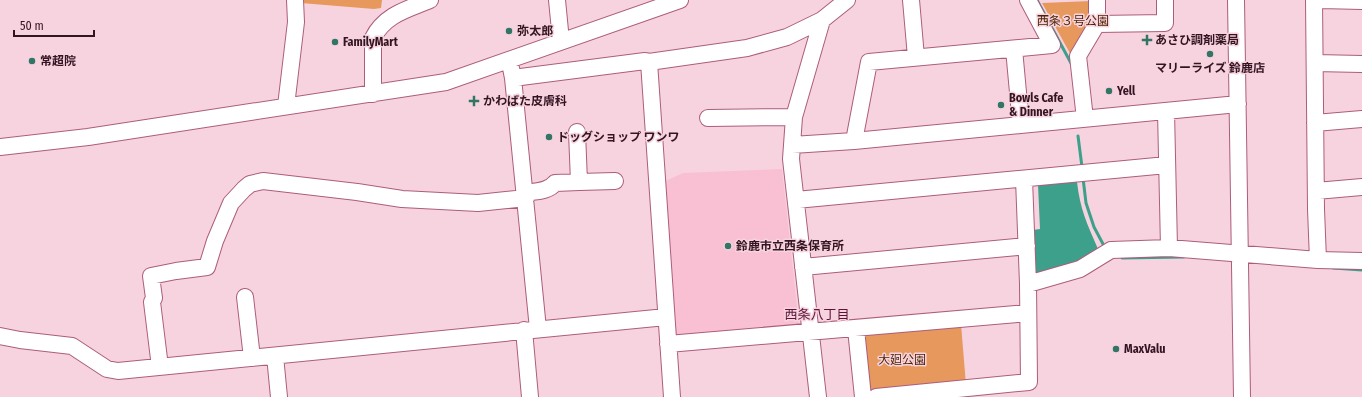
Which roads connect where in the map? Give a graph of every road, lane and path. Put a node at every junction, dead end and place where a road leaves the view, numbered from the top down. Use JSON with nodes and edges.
{"nodes":[{"id":1,"x":295,"y":0,"type":"edge"},
{"id":2,"x":430,"y":0,"type":"edge"},
{"id":3,"x":558,"y":0,"type":"edge"},
{"id":4,"x":680,"y":0,"type":"edge"},
{"id":5,"x":847,"y":0,"type":"edge"},
{"id":6,"x":911,"y":0,"type":"edge"},
{"id":7,"x":1028,"y":0,"type":"edge"},
{"id":8,"x":1097,"y":0,"type":"edge"},
{"id":9,"x":1165,"y":0,"type":"edge"},
{"id":10,"x":1236,"y":0,"type":"edge"},
{"id":11,"x":1314,"y":0,"type":"edge"},
{"id":12,"x":1321,"y":0,"type":"edge"},
{"id":13,"x":1362,"y":1,"type":"edge"},
{"id":14,"x":822,"y":20,"type":"junction"},
{"id":15,"x":1097,"y":24,"type":"junction"},
{"id":16,"x":561,"y":41,"type":"junction"},
{"id":17,"x":1014,"y":49,"type":"junction"},
{"id":18,"x":916,"y":58,"type":"junction"},
{"id":19,"x":509,"y":59,"type":"junction"},
{"id":20,"x":649,"y":62,"type":"junction"},
{"id":21,"x":1315,"y":63,"type":"junction"},
{"id":22,"x":1362,"y":64,"type":"edge"},
{"id":23,"x":513,"y":78,"type":"junction"},
{"id":24,"x":373,"y":94,"type":"junction"},
{"id":25,"x":1238,"y":104,"type":"junction"},
{"id":26,"x":286,"y":106,"type":"junction"},
{"id":27,"x":1166,"y":110,"type":"junction"},
{"id":28,"x":794,"y":117,"type":"junction"},
{"id":29,"x":708,"y":118,"type":"dead end"},
{"id":30,"x":1084,"y":119,"type":"junction"},
{"id":31,"x":1362,"y":120,"type":"edge"},
{"id":32,"x":1315,"y":123,"type":"junction"},
{"id":33,"x":1021,"y":125,"type":"junction"},
{"id":34,"x":577,"y":132,"type":"dead end"},
{"id":35,"x":854,"y":141,"type":"junction"},
{"id":36,"x":792,"y":145,"type":"junction"},
{"id":37,"x":0,"y":147,"type":"edge"},
{"id":38,"x":1167,"y":165,"type":"junction"},
{"id":39,"x":1024,"y":179,"type":"junction"},
{"id":40,"x":615,"y":181,"type":"dead end"},
{"id":41,"x":579,"y":182,"type":"junction"},
{"id":42,"x":1362,"y":187,"type":"edge"},
{"id":43,"x":1316,"y":191,"type":"junction"},
{"id":44,"x":526,"y":196,"type":"junction"},
{"id":45,"x":796,"y":200,"type":"junction"},
{"id":46,"x":1027,"y":246,"type":"junction"},
{"id":47,"x":1169,"y":248,"type":"junction"},
{"id":48,"x":1318,"y":260,"type":"junction"},
{"id":49,"x":1240,"y":261,"type":"junction"},
{"id":50,"x":1362,"y":261,"type":"edge"},
{"id":51,"x":803,"y":267,"type":"junction"},
{"id":52,"x":1028,"y":284,"type":"junction"},
{"id":53,"x":245,"y":297,"type":"dead end"},
{"id":54,"x":1028,"y":313,"type":"junction"},
{"id":55,"x":666,"y":317,"type":"junction"},
{"id":56,"x":856,"y":328,"type":"junction"},
{"id":57,"x":531,"y":330,"type":"junction"},
{"id":58,"x":810,"y":332,"type":"junction"},
{"id":59,"x":0,"y":336,"type":"edge"},
{"id":60,"x":668,"y":344,"type":"junction"},
{"id":61,"x":275,"y":356,"type":"junction"},
{"id":62,"x":252,"y":358,"type":"junction"},
{"id":63,"x":160,"y":367,"type":"junction"},
{"id":64,"x":279,"y":397,"type":"edge"},
{"id":65,"x":530,"y":397,"type":"edge"},
{"id":66,"x":672,"y":397,"type":"edge"},
{"id":67,"x":818,"y":397,"type":"edge"},
{"id":68,"x":863,"y":397,"type":"edge"},
{"id":69,"x":876,"y":397,"type":"edge"},
{"id":70,"x":1242,"y":397,"type":"edge"}],
"edges":[{"from":1,"to":26,"type":"street"},
{"from":2,"to":24,"type":"street"},
{"from":3,"to":16,"type":"street"},
{"from":4,"to":16,"type":"street"},
{"from":5,"to":14,"type":"street"},
{"from":6,"to":18,"type":"street"},
{"from":7,"to":17,"type":"street"},
{"from":8,"to":15,"type":"street"},
{"from":9,"to":15,"type":"street"},
{"from":10,"to":25,"type":"street"},
{"from":11,"to":21,"type":"street"},
{"from":12,"to":13,"type":"street"},
{"from":14,"to":20,"type":"street"},
{"from":14,"to":28,"type":"street"},
{"from":15,"to":30,"type":"street"},
{"from":16,"to":19,"type":"street"},
{"from":17,"to":18,"type":"street"},
{"from":17,"to":33,"type":"street"},
{"from":18,"to":35,"type":"street"},
{"from":19,"to":23,"type":"street"},
{"from":19,"to":24,"type":"street"},
{"from":20,"to":23,"type":"street"},
{"from":20,"to":55,"type":"street"},
{"from":21,"to":22,"type":"street"},
{"from":21,"to":32,"type":"street"},
{"from":23,"to":44,"type":"street"},
{"from":24,"to":26,"type":"street"},
{"from":25,"to":27,"type":"street"},
{"from":25,"to":49,"type":"street"},
{"from":26,"to":37,"type":"street"},
{"from":27,"to":30,"type":"street"},
{"from":27,"to":38,"type":"street"},
{"from":28,"to":29,"type":"street"},
{"from":28,"to":36,"type":"street"},
{"from":30,"to":33,"type":"street"},
{"from":31,"to":32,"type":"street"},
{"from":32,"to":43,"type":"street"},
{"from":33,"to":35,"type":"street"},
{"from":34,"to":41,"type":"street"},
{"from":35,"to":36,"type":"street"},
{"from":36,"to":45,"type":"street"},
{"from":38,"to":39,"type":"street"},
{"from":38,"to":47,"type":"street"},
{"from":39,"to":45,"type":"street"},
{"from":39,"to":46,"type":"street"},
{"from":40,"to":41,"type":"street"},
{"from":41,"to":44,"type":"street"},
{"from":42,"to":43,"type":"street"},
{"from":43,"to":48,"type":"street"},
{"from":44,"to":57,"type":"street"},
{"from":44,"to":63,"type":"street"},
{"from":45,"to":51,"type":"street"},
{"from":46,"to":51,"type":"street"},
{"from":46,"to":52,"type":"street"},
{"from":47,"to":49,"type":"street"},
{"from":47,"to":52,"type":"street"},
{"from":48,"to":49,"type":"street"},
{"from":48,"to":50,"type":"street"},
{"from":49,"to":70,"type":"street"},
{"from":51,"to":58,"type":"street"},
{"from":52,"to":54,"type":"street"},
{"from":53,"to":62,"type":"street"},
{"from":54,"to":56,"type":"street"},
{"from":54,"to":69,"type":"street"},
{"from":55,"to":57,"type":"street"},
{"from":55,"to":60,"type":"street"},
{"from":56,"to":58,"type":"street"},
{"from":56,"to":68,"type":"street"},
{"from":57,"to":61,"type":"street"},
{"from":57,"to":65,"type":"street"},
{"from":58,"to":60,"type":"street"},
{"from":58,"to":67,"type":"street"},
{"from":59,"to":63,"type":"street"},
{"from":60,"to":66,"type":"street"},
{"from":61,"to":62,"type":"street"},
{"from":61,"to":64,"type":"street"},
{"from":62,"to":63,"type":"street"}]}
